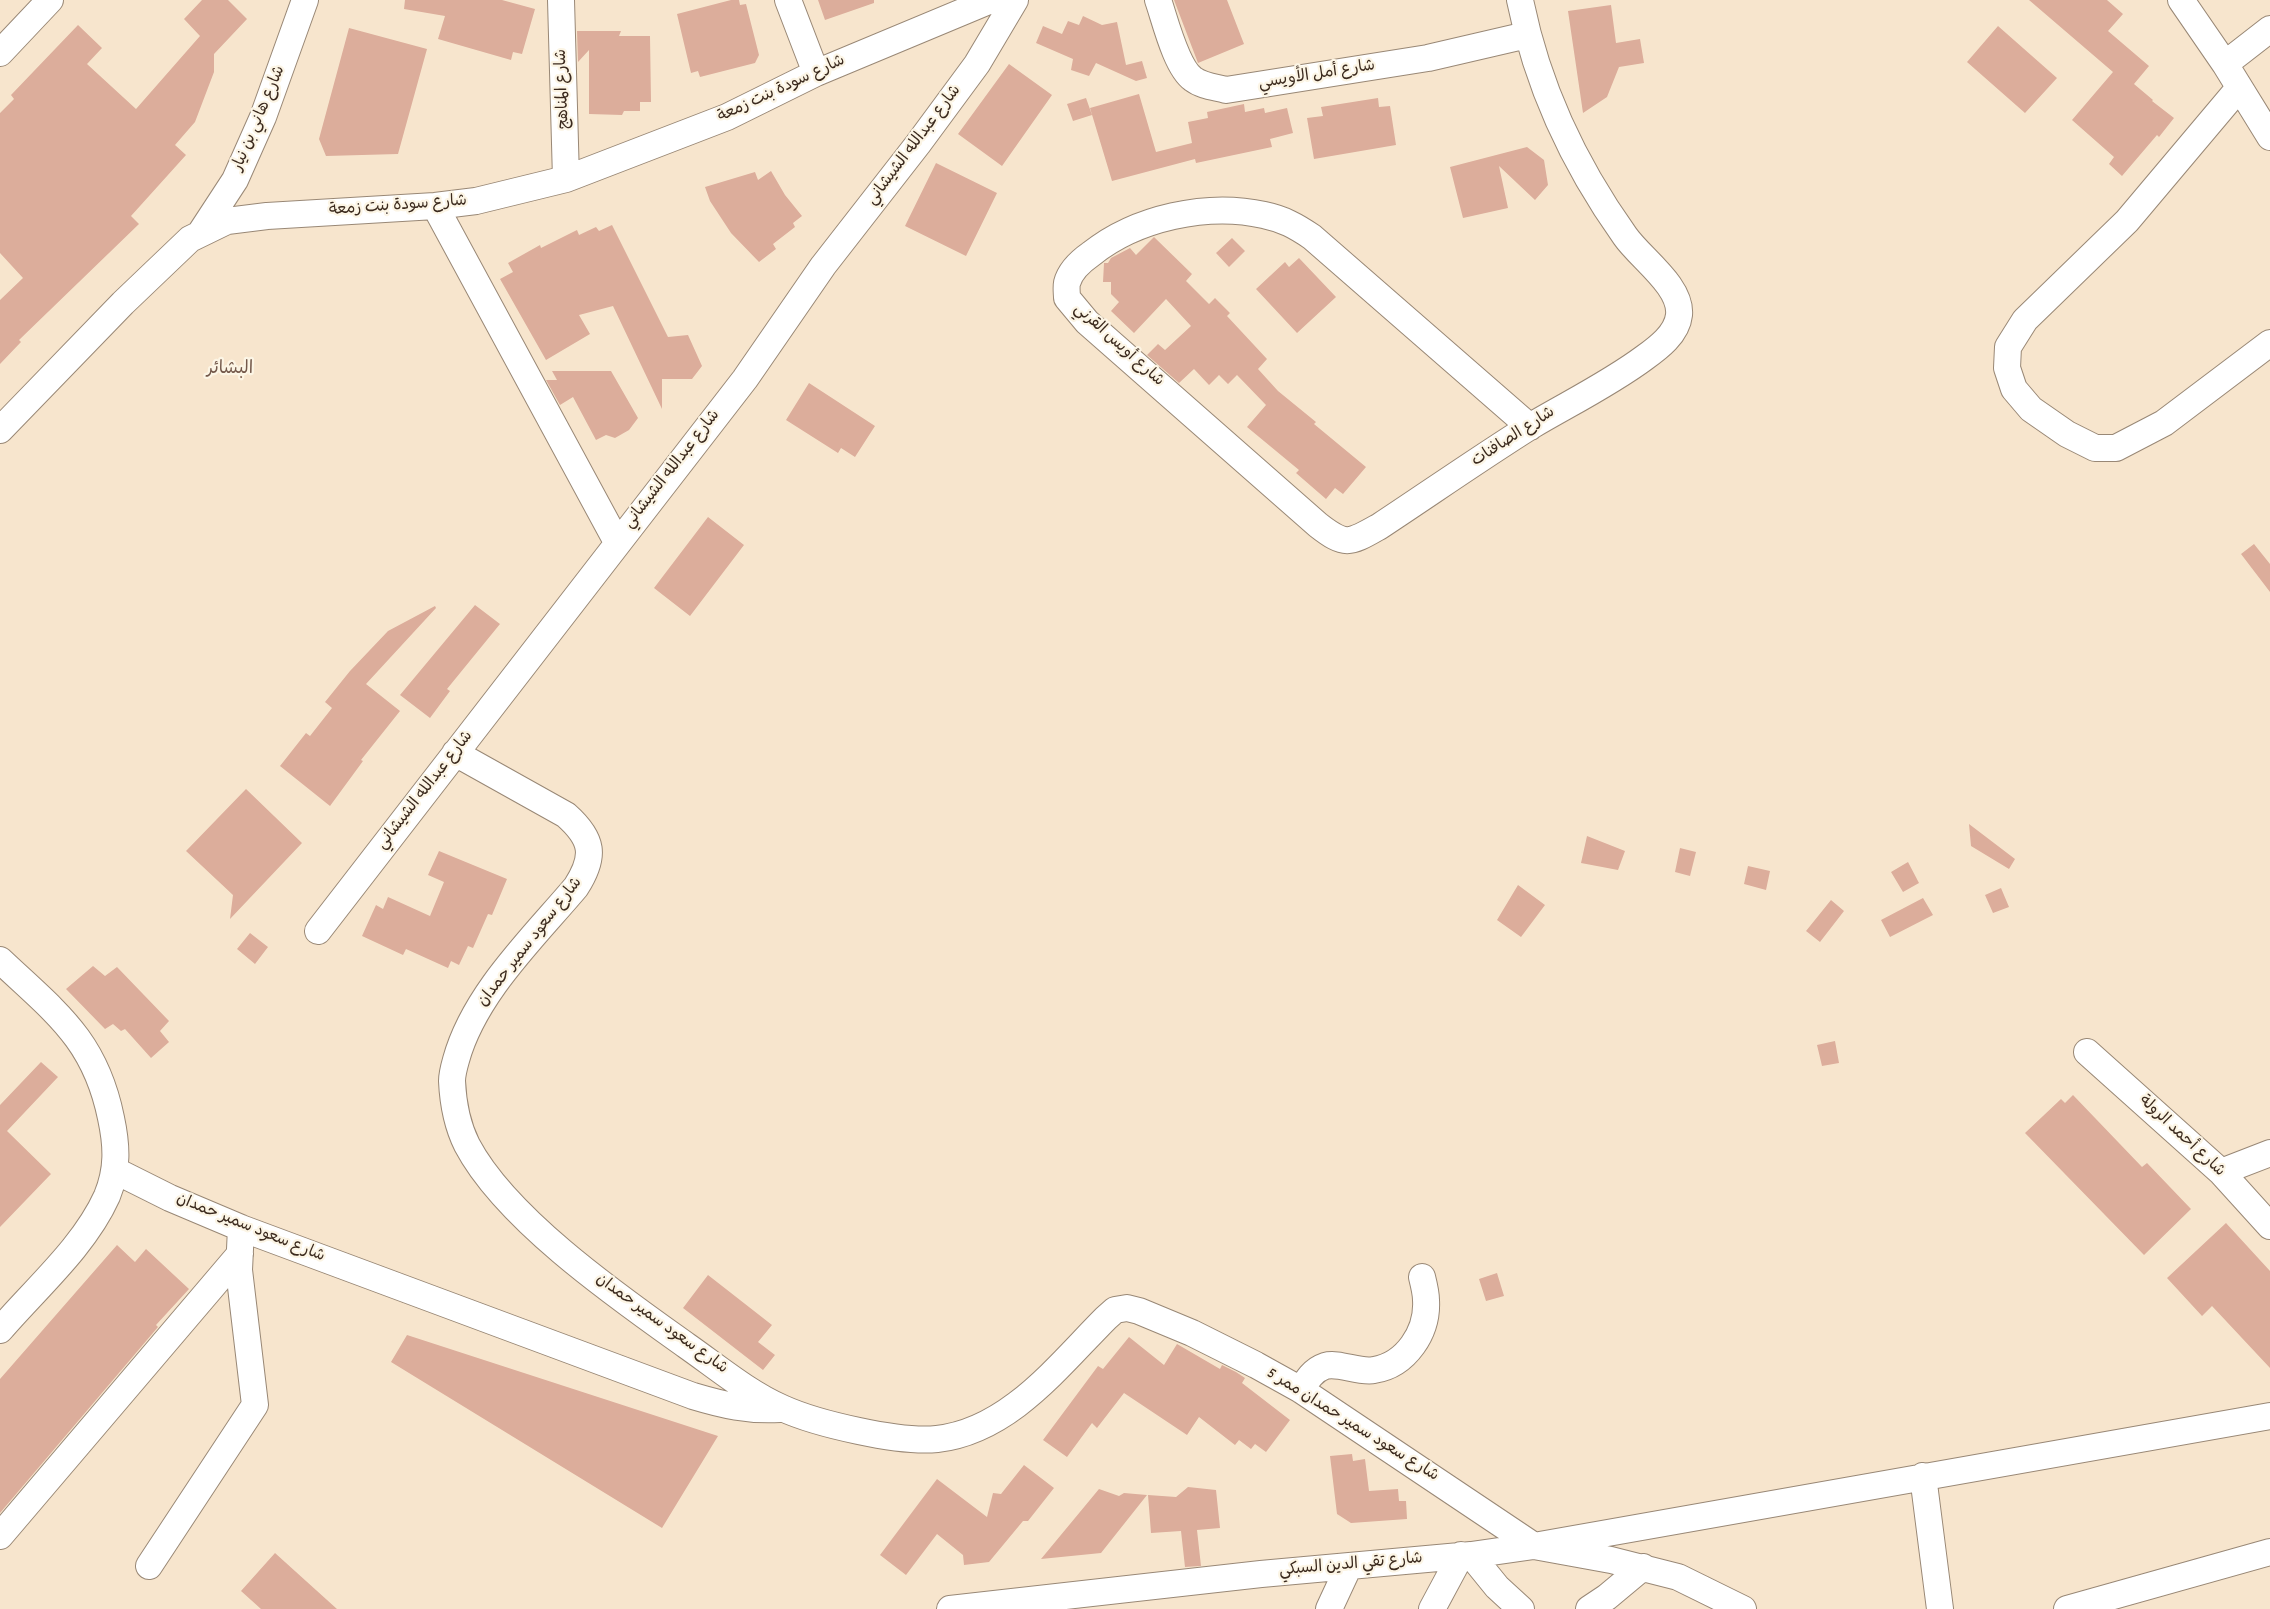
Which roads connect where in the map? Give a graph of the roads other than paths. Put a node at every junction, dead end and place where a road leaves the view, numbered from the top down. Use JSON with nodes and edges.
{"nodes":[{"id":1,"x":50,"y":0,"type":"edge"},
{"id":2,"x":306,"y":0,"type":"edge"},
{"id":3,"x":561,"y":0,"type":"edge"},
{"id":4,"x":788,"y":0,"type":"edge"},
{"id":5,"x":991,"y":0,"type":"edge"},
{"id":6,"x":1015,"y":0,"type":"edge"},
{"id":7,"x":1158,"y":0,"type":"edge"},
{"id":8,"x":1520,"y":0,"type":"edge"},
{"id":9,"x":2181,"y":0,"type":"edge"},
{"id":10,"x":2270,"y":29,"type":"edge"},
{"id":11,"x":1527,"y":35,"type":"junction"},
{"id":12,"x":0,"y":53,"type":"edge"},
{"id":13,"x":2225,"y":64,"type":"junction"},
{"id":14,"x":816,"y":73,"type":"junction"},
{"id":15,"x":2239,"y":88,"type":"junction"},
{"id":16,"x":2270,"y":138,"type":"edge"},
{"id":17,"x":566,"y":178,"type":"junction"},
{"id":18,"x":435,"y":206,"type":"junction"},
{"id":19,"x":201,"y":232,"type":"junction"},
{"id":20,"x":2270,"y":343,"type":"edge"},
{"id":21,"x":1530,"y":427,"type":"junction"},
{"id":22,"x":0,"y":430,"type":"edge"},
{"id":23,"x":1334,"y":537,"type":"joint"},
{"id":24,"x":617,"y":542,"type":"junction"},
{"id":25,"x":455,"y":753,"type":"junction"},
{"id":26,"x":318,"y":931,"type":"dead end"},
{"id":27,"x":0,"y":960,"type":"edge"},
{"id":28,"x":2087,"y":1052,"type":"dead end"},
{"id":29,"x":2270,"y":1153,"type":"edge"},
{"id":30,"x":116,"y":1171,"type":"junction"},
{"id":31,"x":2221,"y":1172,"type":"junction"},
{"id":32,"x":2270,"y":1226,"type":"edge"},
{"id":33,"x":241,"y":1228,"type":"junction"},
{"id":34,"x":240,"y":1254,"type":"junction"},
{"id":35,"x":1422,"y":1277,"type":"dead end"},
{"id":36,"x":1106,"y":1318,"type":"joint"},
{"id":37,"x":0,"y":1330,"type":"edge"},
{"id":38,"x":1301,"y":1390,"type":"junction"},
{"id":39,"x":783,"y":1409,"type":"junction"},
{"id":40,"x":2270,"y":1416,"type":"edge"},
{"id":41,"x":1923,"y":1476,"type":"junction"},
{"id":42,"x":0,"y":1536,"type":"edge"},
{"id":43,"x":1534,"y":1546,"type":"junction"},
{"id":44,"x":2270,"y":1552,"type":"edge"},
{"id":45,"x":1466,"y":1555,"type":"junction"},
{"id":46,"x":149,"y":1566,"type":"dead end"},
{"id":47,"x":1349,"y":1566,"type":"junction"},
{"id":48,"x":1644,"y":1567,"type":"junction"},
{"id":49,"x":1003,"y":1606,"type":"edge"},
{"id":50,"x":950,"y":1609,"type":"edge"},
{"id":51,"x":1329,"y":1609,"type":"edge"},
{"id":52,"x":1432,"y":1609,"type":"edge"},
{"id":53,"x":1521,"y":1609,"type":"edge"},
{"id":54,"x":1589,"y":1609,"type":"edge"},
{"id":55,"x":1743,"y":1609,"type":"edge"},
{"id":56,"x":1940,"y":1609,"type":"edge"},
{"id":57,"x":2067,"y":1609,"type":"edge"}],
"edges":[{"from":1,"to":12,"type":"street"},
{"from":2,"to":19,"type":"street","name":"شارع هاني بن نيار"},
{"from":3,"to":17,"type":"street","name":"شارع المناهج"},
{"from":4,"to":14,"type":"street"},
{"from":5,"to":14,"type":"street","name":"شارع سودة بنت زمعة"},
{"from":6,"to":24,"type":"street","name":"شارع عبدالله الشيشاني"},
{"from":7,"to":11,"type":"street","name":"شارع أمل الأويسي"},
{"from":8,"to":11,"type":"street"},
{"from":9,"to":13,"type":"street"},
{"from":10,"to":13,"type":"street"},
{"from":11,"to":21,"type":"street","name":"شارع الصافنات"},
{"from":13,"to":15,"type":"street"},
{"from":14,"to":17,"type":"street","name":"شارع سودة بنت زمعة"},
{"from":15,"to":16,"type":"street"},
{"from":15,"to":20,"type":"street"},
{"from":17,"to":18,"type":"street","name":"شارع سودة بنت زمعة"},
{"from":18,"to":19,"type":"street","name":"شارع سودة بنت زمعة"},
{"from":18,"to":24,"type":"street"},
{"from":19,"to":22,"type":"street","name":"شارع سودة بنت زمعة"},
{"from":21,"to":23,"type":"street","name":"شارع الصافنات"},
{"from":21,"to":23,"type":"street","name":"شارع أويس القرني"},
{"from":24,"to":25,"type":"street","name":"شارع عبدالله الشيشاني"},
{"from":25,"to":26,"type":"street","name":"شارع عبدالله الشيشاني"},
{"from":25,"to":39,"type":"street","name":"شارع سعود سمير حمدان"},
{"from":27,"to":30,"type":"street"},
{"from":28,"to":31,"type":"street","name":"شارع أحمد الرولة"},
{"from":29,"to":31,"type":"street"},
{"from":30,"to":33,"type":"street","name":"شارع سعود سمير حمدان"},
{"from":30,"to":37,"type":"street"},
{"from":31,"to":32,"type":"street","name":"شارع أحمد الرولة"},
{"from":33,"to":34,"type":"street"},
{"from":33,"to":39,"type":"street","name":"شارع سعود سمير حمدان"},
{"from":34,"to":42,"type":"street"},
{"from":34,"to":46,"type":"street"},
{"from":35,"to":38,"type":"street"},
{"from":36,"to":38,"type":"street","name":"شارع سعود سمير حمدان ممر 5"},
{"from":36,"to":39,"type":"street","name":"شارع سعود سمير حمدان"},
{"from":38,"to":43,"type":"street","name":"شارع سعود سمير حمدان ممر 5"},
{"from":40,"to":41,"type":"street"},
{"from":41,"to":43,"type":"street"},
{"from":41,"to":56,"type":"street"},
{"from":43,"to":45,"type":"street","name":"شارع تقي الدين السبكي"},
{"from":43,"to":48,"type":"street","name":"شارع تقي الدين السبكي"},
{"from":44,"to":57,"type":"street"},
{"from":45,"to":47,"type":"street","name":"شارع تقي الدين السبكي"},
{"from":45,"to":52,"type":"street"},
{"from":45,"to":53,"type":"street"},
{"from":47,"to":49,"type":"street","name":"شارع تقي الدين السبكي"},
{"from":47,"to":51,"type":"street"},
{"from":48,"to":54,"type":"street"},
{"from":48,"to":55,"type":"street","name":"شارع تقي الدين السبكي"},
{"from":49,"to":50,"type":"street","name":"شارع تقي الدين السبكي"}]}
